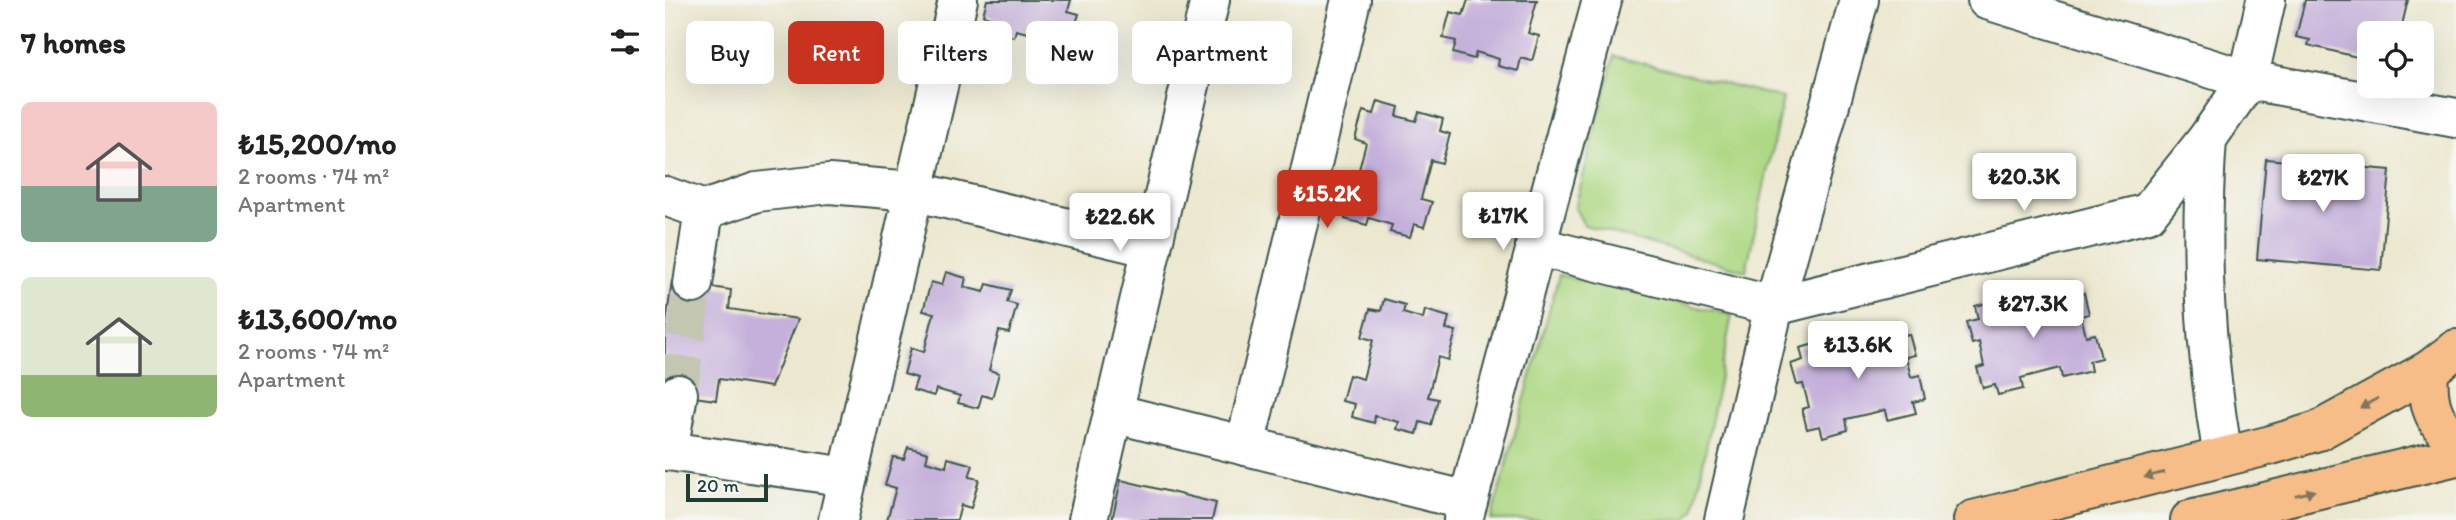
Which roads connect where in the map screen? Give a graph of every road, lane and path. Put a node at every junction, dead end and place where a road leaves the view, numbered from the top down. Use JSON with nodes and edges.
{"nodes":[{"id":1,"x":958,"y":0,"type":"edge"},
{"id":2,"x":1210,"y":0,"type":"edge"},
{"id":3,"x":1351,"y":0,"type":"edge"},
{"id":4,"x":1602,"y":0,"type":"edge"},
{"id":5,"x":1859,"y":0,"type":"edge"},
{"id":6,"x":1987,"y":0,"type":"edge"},
{"id":7,"x":2266,"y":0,"type":"edge"},
{"id":8,"x":2248,"y":80,"type":"junction"},
{"id":9,"x":2456,"y":118,"type":"edge"},
{"id":10,"x":2207,"y":139,"type":"junction"},
{"id":11,"x":913,"y":191,"type":"junction"},
{"id":12,"x":665,"y":196,"type":"edge"},
{"id":13,"x":704,"y":210,"type":"junction"},
{"id":14,"x":1535,"y":246,"type":"junction"},
{"id":15,"x":1152,"y":248,"type":"junction"},
{"id":16,"x":693,"y":284,"type":"tunnel mouth"},
{"id":17,"x":1774,"y":306,"type":"junction"},
{"id":18,"x":2448,"y":351,"type":"edge"},
{"id":19,"x":678,"y":394,"type":"tunnel mouth"},
{"id":20,"x":1113,"y":413,"type":"junction"},
{"id":21,"x":2456,"y":441,"type":"edge"},
{"id":22,"x":1245,"y":446,"type":"junction"},
{"id":23,"x":666,"y":451,"type":"edge"},
{"id":24,"x":2456,"y":456,"type":"edge"},
{"id":25,"x":2223,"y":457,"type":"junction"},
{"id":26,"x":848,"y":477,"type":"junction"},
{"id":27,"x":1466,"y":510,"type":"edge"},
{"id":28,"x":2202,"y":519,"type":"edge"},
{"id":29,"x":838,"y":520,"type":"edge"},
{"id":30,"x":1088,"y":520,"type":"edge"},
{"id":31,"x":1724,"y":520,"type":"edge"},
{"id":32,"x":1973,"y":520,"type":"edge"}],
"edges":[{"from":1,"to":11,"type":"street"},
{"from":2,"to":15,"type":"street"},
{"from":3,"to":22,"type":"street"},
{"from":4,"to":14,"type":"street"},
{"from":5,"to":17,"type":"street"},
{"from":6,"to":8,"type":"street"},
{"from":7,"to":8,"type":"street"},
{"from":8,"to":9,"type":"street"},
{"from":8,"to":10,"type":"street"},
{"from":10,"to":17,"type":"street"},
{"from":10,"to":25,"type":"street"},
{"from":11,"to":13,"type":"street"},
{"from":11,"to":15,"type":"street"},
{"from":11,"to":26,"type":"street"},
{"from":12,"to":13,"type":"street"},
{"from":13,"to":16,"type":"street"},
{"from":14,"to":17,"type":"street"},
{"from":14,"to":27,"type":"street"},
{"from":15,"to":20,"type":"street"},
{"from":17,"to":31,"type":"street"},
{"from":18,"to":21,"type":"main road"},
{"from":18,"to":25,"type":"main road","one_way":true},
{"from":19,"to":23,"type":"street"},
{"from":20,"to":22,"type":"street"},
{"from":20,"to":30,"type":"street"},
{"from":22,"to":27,"type":"street"},
{"from":23,"to":26,"type":"street"},
{"from":28,"to":24,"type":"main road","one_way":true},
{"from":25,"to":32,"type":"main road","one_way":true},
{"from":26,"to":29,"type":"street"}]}
